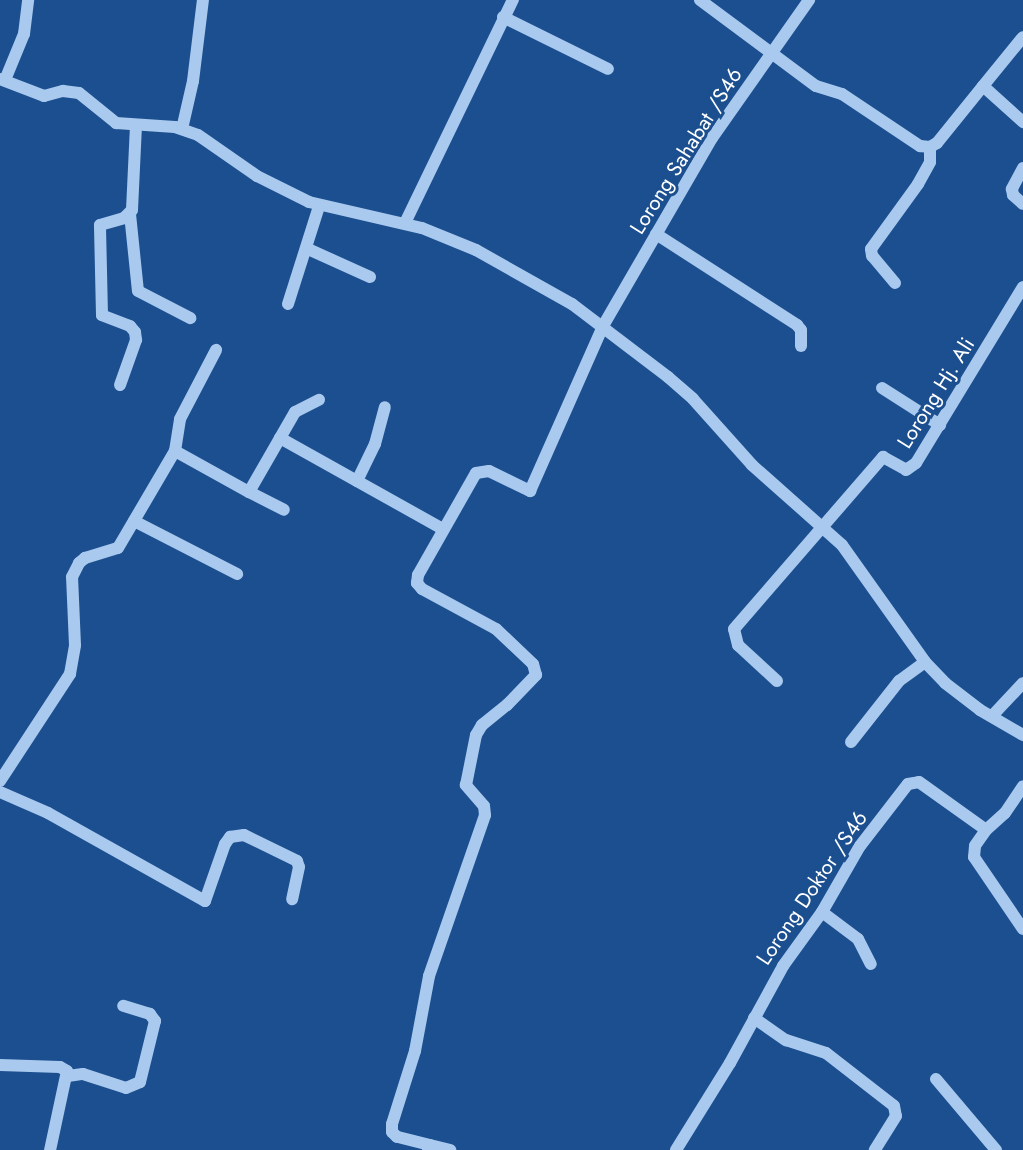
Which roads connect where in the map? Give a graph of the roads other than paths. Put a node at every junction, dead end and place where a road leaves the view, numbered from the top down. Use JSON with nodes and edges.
{"nodes":[{"id":1,"x":27,"y":0,"type":"edge"},
{"id":2,"x":203,"y":0,"type":"edge"},
{"id":3,"x":513,"y":0,"type":"edge"},
{"id":4,"x":700,"y":0,"type":"edge"},
{"id":5,"x":808,"y":0,"type":"edge"},
{"id":6,"x":503,"y":17,"type":"junction"},
{"id":7,"x":1023,"y":37,"type":"edge"},
{"id":8,"x":771,"y":53,"type":"junction"},
{"id":9,"x":608,"y":69,"type":"dead end"},
{"id":10,"x":2,"y":80,"type":"edge"},
{"id":11,"x":983,"y":86,"type":"junction"},
{"id":12,"x":1023,"y":122,"type":"edge"},
{"id":13,"x":136,"y":125,"type":"junction"},
{"id":14,"x":182,"y":129,"type":"junction"},
{"id":15,"x":930,"y":147,"type":"junction"},
{"id":16,"x":1023,"y":168,"type":"edge"},
{"id":17,"x":1023,"y":204,"type":"edge"},
{"id":18,"x":319,"y":206,"type":"junction"},
{"id":19,"x":130,"y":214,"type":"junction"},
{"id":20,"x":405,"y":223,"type":"junction"},
{"id":21,"x":656,"y":234,"type":"junction"},
{"id":22,"x":308,"y":248,"type":"junction"},
{"id":23,"x":370,"y":277,"type":"dead end"},
{"id":24,"x":895,"y":283,"type":"dead end"},
{"id":25,"x":1023,"y":287,"type":"edge"},
{"id":26,"x":288,"y":304,"type":"dead end"},
{"id":27,"x":1019,"y":306,"type":"edge"},
{"id":28,"x":190,"y":318,"type":"dead end"},
{"id":29,"x":603,"y":326,"type":"junction"},
{"id":30,"x":801,"y":346,"type":"dead end"},
{"id":31,"x":216,"y":350,"type":"dead end"},
{"id":32,"x":120,"y":385,"type":"dead end"},
{"id":33,"x":882,"y":388,"type":"dead end"},
{"id":34,"x":319,"y":400,"type":"dead end"},
{"id":35,"x":385,"y":407,"type":"dead end"},
{"id":36,"x":940,"y":425,"type":"junction"},
{"id":37,"x":280,"y":438,"type":"junction"},
{"id":38,"x":175,"y":451,"type":"junction"},
{"id":39,"x":357,"y":481,"type":"junction"},
{"id":40,"x":249,"y":492,"type":"junction"},
{"id":41,"x":284,"y":510,"type":"dead end"},
{"id":42,"x":134,"y":521,"type":"junction"},
{"id":43,"x":443,"y":529,"type":"junction"},
{"id":44,"x":824,"y":529,"type":"junction"},
{"id":45,"x":237,"y":574,"type":"dead end"},
{"id":46,"x":925,"y":662,"type":"junction"},
{"id":47,"x":777,"y":681,"type":"dead end"},
{"id":48,"x":1023,"y":683,"type":"edge"},
{"id":49,"x":992,"y":716,"type":"junction"},
{"id":50,"x":1023,"y":735,"type":"edge"},
{"id":51,"x":850,"y":742,"type":"dead end"},
{"id":52,"x":0,"y":781,"type":"edge"},
{"id":53,"x":1023,"y":786,"type":"edge"},
{"id":54,"x":0,"y":792,"type":"edge"},
{"id":55,"x":986,"y":831,"type":"junction"},
{"id":56,"x":292,"y":899,"type":"dead end"},
{"id":57,"x":822,"y":912,"type":"junction"},
{"id":58,"x":1023,"y":929,"type":"edge"},
{"id":59,"x":871,"y":964,"type":"dead end"},
{"id":60,"x":123,"y":1006,"type":"dead end"},
{"id":61,"x":754,"y":1018,"type":"junction"},
{"id":62,"x":0,"y":1065,"type":"edge"},
{"id":63,"x":68,"y":1076,"type":"junction"},
{"id":64,"x":936,"y":1079,"type":"dead end"},
{"id":65,"x":429,"y":1147,"type":"edge"},
{"id":66,"x":50,"y":1150,"type":"edge"},
{"id":67,"x":450,"y":1150,"type":"edge"},
{"id":68,"x":676,"y":1150,"type":"edge"},
{"id":69,"x":875,"y":1150,"type":"edge"},
{"id":70,"x":996,"y":1150,"type":"edge"}],
"edges":[{"from":1,"to":10,"type":"street"},
{"from":2,"to":14,"type":"street"},
{"from":3,"to":6,"type":"street"},
{"from":4,"to":8,"type":"street"},
{"from":5,"to":8,"type":"street","name":"Lorong Sahabat /S46"},
{"from":6,"to":9,"type":"street"},
{"from":6,"to":20,"type":"street"},
{"from":7,"to":11,"type":"street"},
{"from":8,"to":15,"type":"street"},
{"from":8,"to":21,"type":"street","name":"Lorong Sahabat /S46"},
{"from":10,"to":13,"type":"street"},
{"from":11,"to":12,"type":"street"},
{"from":11,"to":15,"type":"street"},
{"from":13,"to":14,"type":"street"},
{"from":13,"to":19,"type":"street"},
{"from":14,"to":18,"type":"street"},
{"from":15,"to":24,"type":"street"},
{"from":16,"to":17,"type":"street"},
{"from":18,"to":20,"type":"street"},
{"from":18,"to":22,"type":"street"},
{"from":19,"to":28,"type":"street"},
{"from":19,"to":32,"type":"street"},
{"from":20,"to":29,"type":"street"},
{"from":21,"to":29,"type":"street","name":"Lorong Sahabat /S46"},
{"from":21,"to":30,"type":"street"},
{"from":22,"to":23,"type":"street"},
{"from":22,"to":26,"type":"street"},
{"from":25,"to":27,"type":"street","name":"Lorong Hj. Ali"},
{"from":27,"to":36,"type":"street","name":"Lorong Hj. Ali"},
{"from":29,"to":43,"type":"street","name":"Lorong Sahabat /S46"},
{"from":29,"to":44,"type":"street"},
{"from":31,"to":38,"type":"street"},
{"from":33,"to":36,"type":"street"},
{"from":34,"to":37,"type":"street"},
{"from":35,"to":39,"type":"street"},
{"from":36,"to":44,"type":"street","name":"Lorong Hj. Ali"},
{"from":37,"to":39,"type":"street"},
{"from":37,"to":40,"type":"street"},
{"from":38,"to":40,"type":"street"},
{"from":38,"to":42,"type":"street"},
{"from":39,"to":43,"type":"street"},
{"from":40,"to":41,"type":"street"},
{"from":42,"to":45,"type":"street"},
{"from":42,"to":52,"type":"street"},
{"from":43,"to":65,"type":"street"},
{"from":44,"to":46,"type":"street"},
{"from":44,"to":47,"type":"street"},
{"from":46,"to":49,"type":"street"},
{"from":46,"to":51,"type":"street"},
{"from":48,"to":49,"type":"street"},
{"from":49,"to":50,"type":"street"},
{"from":53,"to":55,"type":"street"},
{"from":54,"to":56,"type":"street"},
{"from":55,"to":57,"type":"street","name":"Lorong Doktor /S46"},
{"from":55,"to":58,"type":"street"},
{"from":57,"to":59,"type":"street"},
{"from":57,"to":61,"type":"street","name":"Lorong Doktor /S46"},
{"from":60,"to":63,"type":"street"},
{"from":61,"to":68,"type":"street","name":"Lorong Doktor /S46"},
{"from":61,"to":69,"type":"street"},
{"from":62,"to":63,"type":"street"},
{"from":63,"to":66,"type":"street"},
{"from":64,"to":70,"type":"street"},
{"from":65,"to":67,"type":"street"}]}
